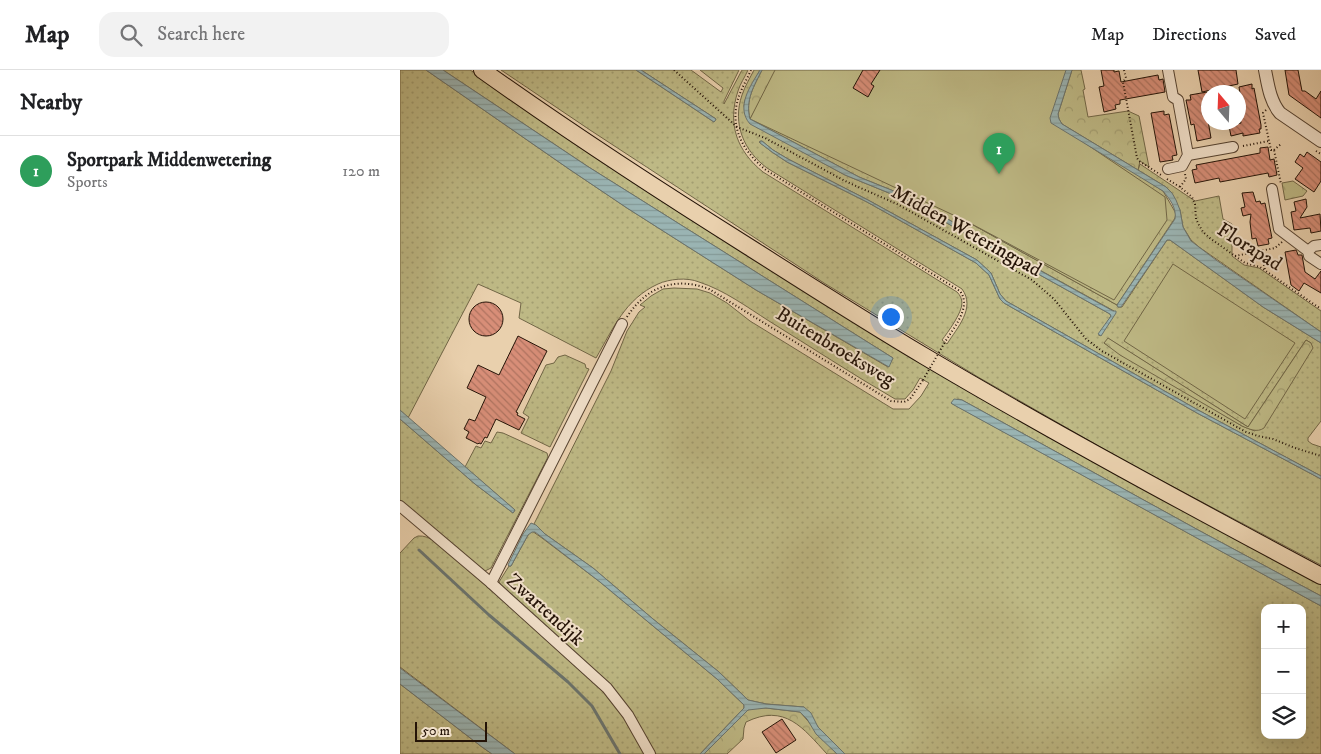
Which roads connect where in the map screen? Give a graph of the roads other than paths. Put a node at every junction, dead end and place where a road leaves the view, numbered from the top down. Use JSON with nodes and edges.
{"nodes":[{"id":1,"x":482,"y":70,"type":"edge"},
{"id":2,"x":493,"y":70,"type":"edge"},
{"id":3,"x":1168,"y":70,"type":"edge"},
{"id":4,"x":1265,"y":70,"type":"edge"},
{"id":5,"x":1321,"y":141,"type":"edge"},
{"id":6,"x":1233,"y":147,"type":"road end"},
{"id":7,"x":1188,"y":154,"type":"junction"},
{"id":8,"x":1168,"y":169,"type":"dead end"},
{"id":9,"x":1272,"y":189,"type":"road end"},
{"id":10,"x":1321,"y":245,"type":"edge"},
{"id":11,"x":1308,"y":250,"type":"junction"},
{"id":12,"x":1321,"y":264,"type":"edge"},
{"id":13,"x":622,"y":324,"type":"road end"},
{"id":14,"x":400,"y":506,"type":"edge"},
{"id":15,"x":1321,"y":570,"type":"edge"},
{"id":16,"x":1321,"y":576,"type":"edge"},
{"id":17,"x":491,"y":583,"type":"junction"},
{"id":18,"x":650,"y":754,"type":"edge"}],
"edges":[{"from":1,"to":16,"type":"highway"},
{"from":2,"to":15,"type":"highway"},
{"from":3,"to":7,"type":"street"},
{"from":4,"to":5,"type":"street"},
{"from":6,"to":7,"type":"street"},
{"from":7,"to":8,"type":"street"},
{"from":9,"to":11,"type":"street"},
{"from":10,"to":11,"type":"street"},
{"from":11,"to":12,"type":"street"},
{"from":13,"to":17,"type":"street"},
{"from":14,"to":17,"type":"street","name":"Zwartendijk"},
{"from":17,"to":18,"type":"street","name":"Zwartendijk"}]}
